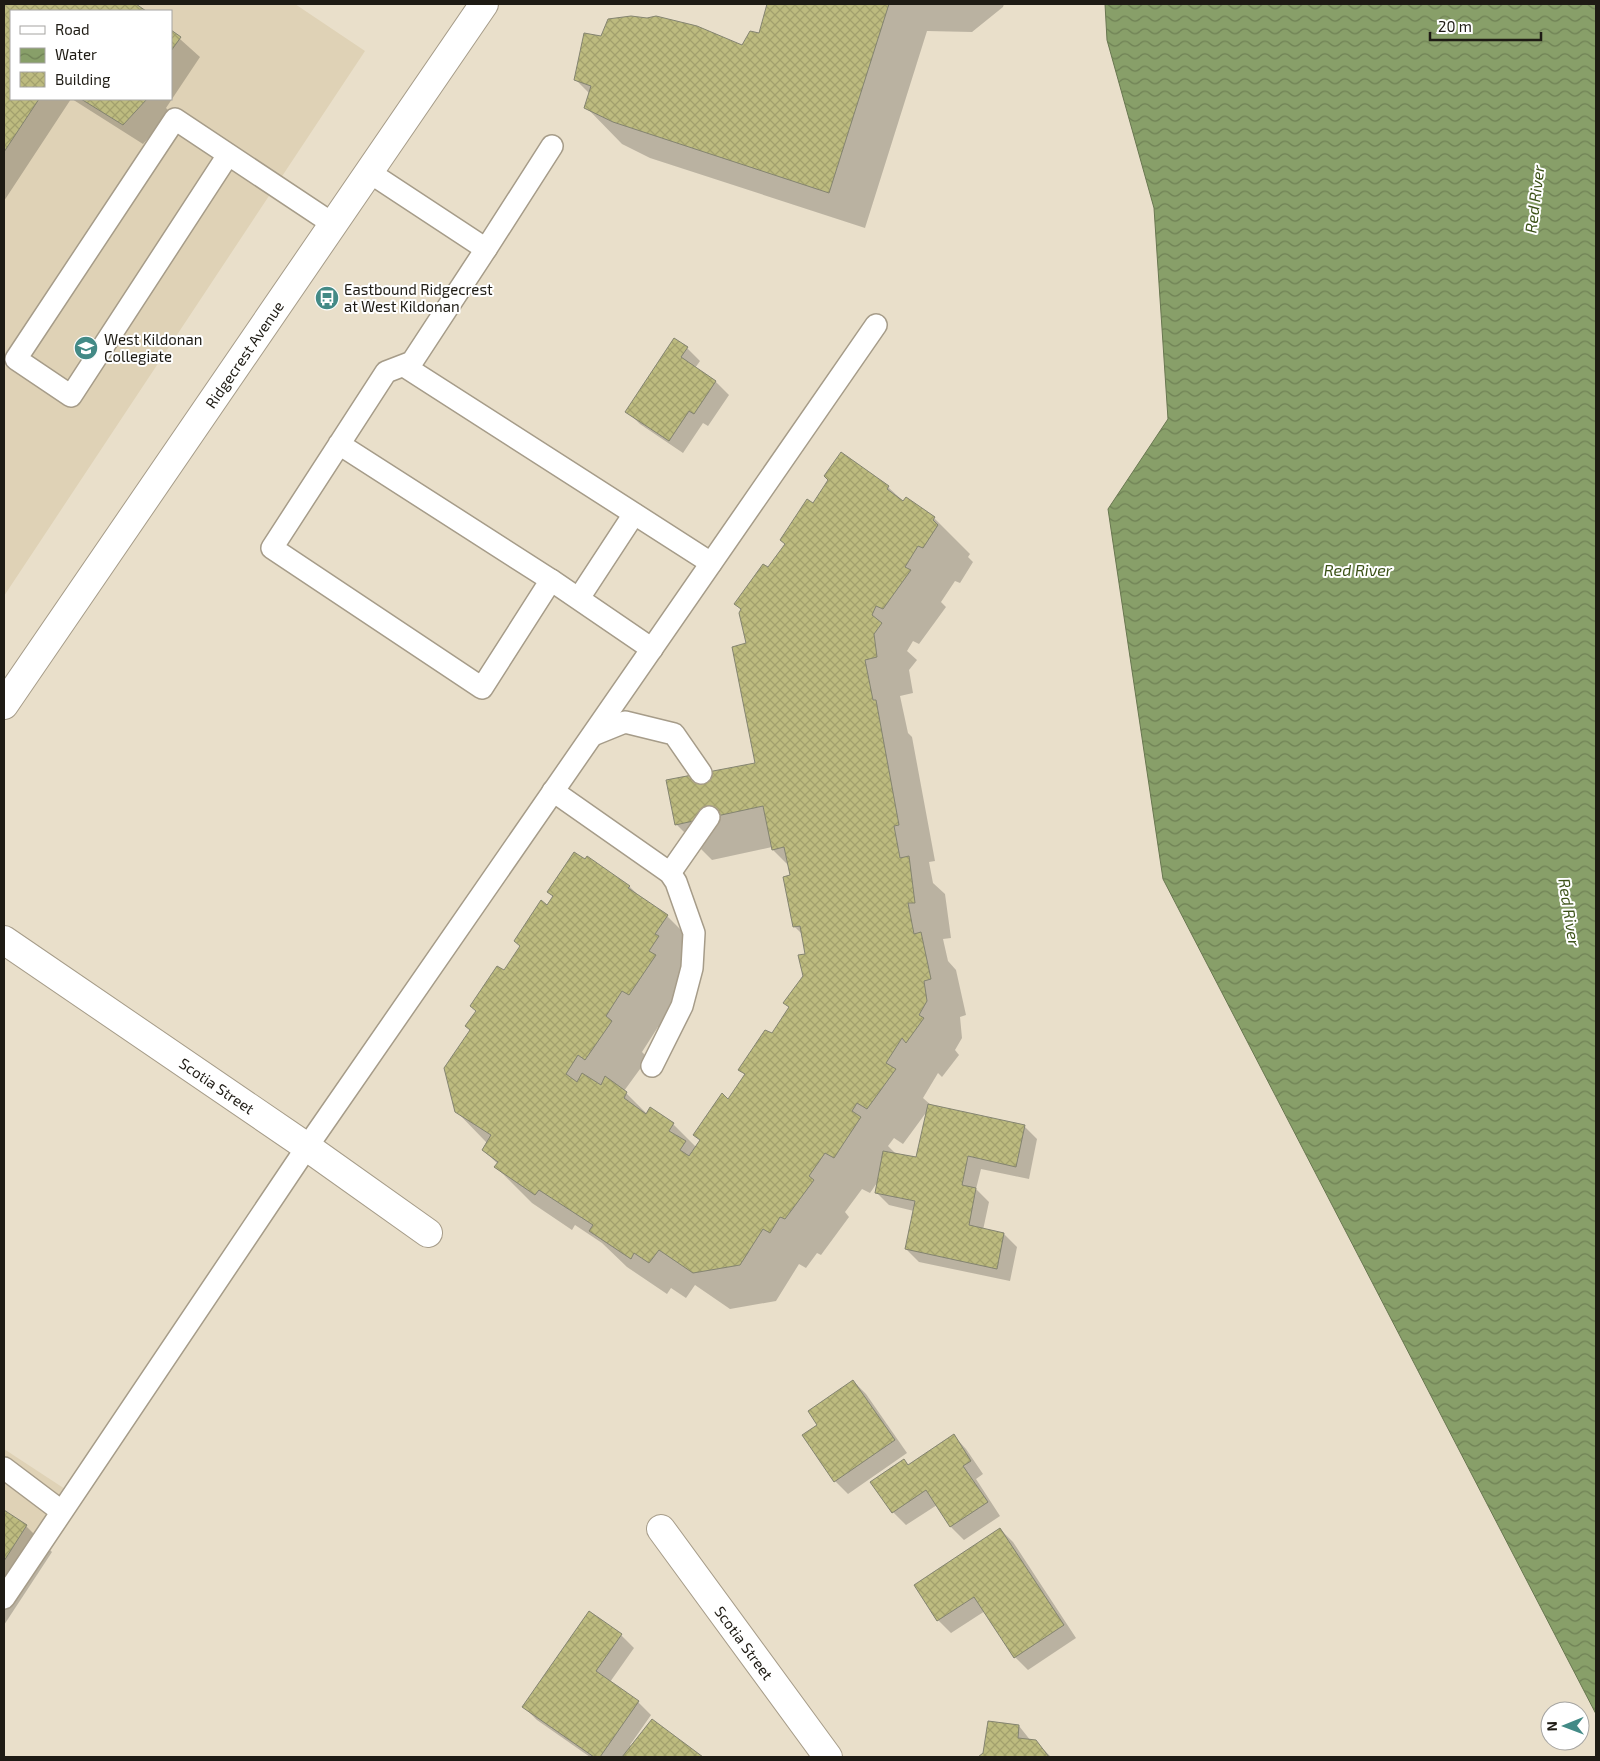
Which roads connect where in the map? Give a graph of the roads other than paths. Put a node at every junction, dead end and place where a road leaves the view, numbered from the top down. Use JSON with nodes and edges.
{"nodes":[{"id":1,"x":484,"y":4,"type":"edge"},
{"id":2,"x":552,"y":146,"type":"dead end"},
{"id":3,"x":228,"y":155,"type":"junction"},
{"id":4,"x":369,"y":172,"type":"junction"},
{"id":5,"x":334,"y":224,"type":"junction"},
{"id":6,"x":486,"y":249,"type":"junction"},
{"id":7,"x":876,"y":324,"type":"dead end"},
{"id":8,"x":404,"y":366,"type":"junction"},
{"id":9,"x":339,"y":444,"type":"junction"},
{"id":10,"x":634,"y":514,"type":"junction"},
{"id":11,"x":711,"y":563,"type":"junction"},
{"id":12,"x":551,"y":580,"type":"junction"},
{"id":13,"x":578,"y":598,"type":"junction"},
{"id":14,"x":652,"y":649,"type":"junction"},
{"id":15,"x":4,"y":705,"type":"edge"},
{"id":16,"x":593,"y":735,"type":"junction"},
{"id":17,"x":701,"y":773,"type":"dead end"},
{"id":18,"x":553,"y":791,"type":"junction"},
{"id":19,"x":709,"y":817,"type":"dead end"},
{"id":20,"x":670,"y":873,"type":"junction"},
{"id":21,"x":4,"y":940,"type":"edge"},
{"id":22,"x":652,"y":1066,"type":"dead end"},
{"id":23,"x":307,"y":1147,"type":"junction"},
{"id":24,"x":428,"y":1233,"type":"dead end"},
{"id":25,"x":4,"y":1468,"type":"edge"},
{"id":26,"x":61,"y":1512,"type":"junction"},
{"id":27,"x":661,"y":1529,"type":"dead end"},
{"id":28,"x":4,"y":1598,"type":"edge"},
{"id":29,"x":828,"y":1757,"type":"edge"}],
"edges":[{"from":1,"to":4,"type":"street","name":"Ridgecrest Avenue"},
{"from":2,"to":6,"type":"lane"},
{"from":3,"to":3,"type":"lane"},
{"from":3,"to":5,"type":"lane"},
{"from":4,"to":5,"type":"street","name":"Ridgecrest Avenue"},
{"from":4,"to":6,"type":"lane"},
{"from":5,"to":15,"type":"street","name":"Ridgecrest Avenue"},
{"from":6,"to":8,"type":"lane"},
{"from":7,"to":11,"type":"lane"},
{"from":8,"to":9,"type":"lane"},
{"from":8,"to":10,"type":"lane"},
{"from":9,"to":12,"type":"lane"},
{"from":9,"to":12,"type":"lane"},
{"from":10,"to":11,"type":"lane"},
{"from":10,"to":13,"type":"lane"},
{"from":11,"to":14,"type":"lane"},
{"from":12,"to":13,"type":"lane"},
{"from":13,"to":14,"type":"lane"},
{"from":14,"to":16,"type":"lane"},
{"from":16,"to":17,"type":"lane"},
{"from":16,"to":18,"type":"lane"},
{"from":18,"to":20,"type":"lane"},
{"from":18,"to":23,"type":"lane"},
{"from":19,"to":20,"type":"lane"},
{"from":20,"to":22,"type":"lane"},
{"from":21,"to":23,"type":"street","name":"Scotia Street"},
{"from":23,"to":24,"type":"street","name":"Scotia Street"},
{"from":23,"to":26,"type":"lane"},
{"from":25,"to":26,"type":"lane"},
{"from":26,"to":28,"type":"lane"},
{"from":27,"to":29,"type":"street","name":"Scotia Street"}]}
